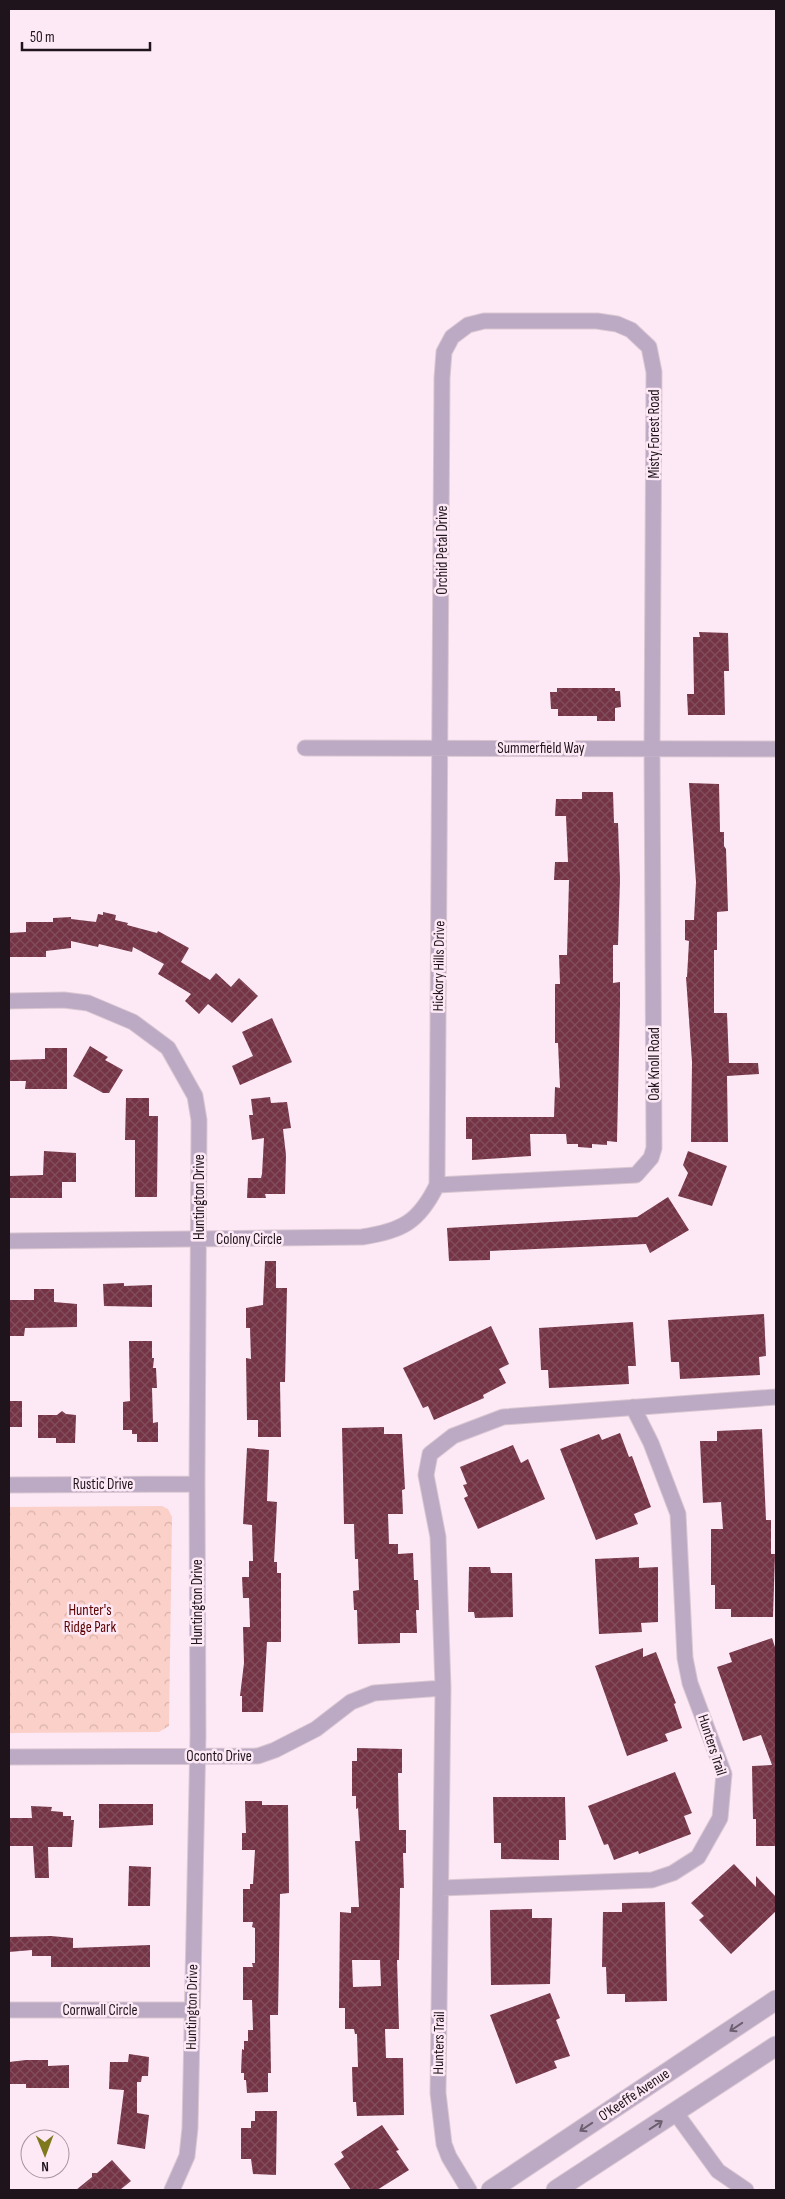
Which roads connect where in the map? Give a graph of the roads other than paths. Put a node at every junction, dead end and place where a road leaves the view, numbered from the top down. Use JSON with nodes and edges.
{"nodes":[{"id":1,"x":444,"y":352,"type":"joint"},
{"id":2,"x":441,"y":747,"type":"junction"},
{"id":3,"x":306,"y":748,"type":"dead end"},
{"id":4,"x":652,"y":748,"type":"junction"},
{"id":5,"x":776,"y":749,"type":"edge"},
{"id":6,"x":9,"y":1001,"type":"edge"},
{"id":7,"x":437,"y":1185,"type":"junction"},
{"id":8,"x":199,"y":1239,"type":"junction"},
{"id":9,"x":9,"y":1241,"type":"edge"},
{"id":10,"x":776,"y":1397,"type":"edge"},
{"id":11,"x":633,"y":1406,"type":"junction"},
{"id":12,"x":9,"y":1484,"type":"edge"},
{"id":13,"x":197,"y":1484,"type":"junction"},
{"id":14,"x":443,"y":1688,"type":"junction"},
{"id":15,"x":198,"y":1755,"type":"junction"},
{"id":16,"x":9,"y":1757,"type":"edge"},
{"id":17,"x":441,"y":1888,"type":"junction"},
{"id":18,"x":776,"y":2000,"type":"edge"},
{"id":19,"x":9,"y":2010,"type":"edge"},
{"id":20,"x":192,"y":2010,"type":"junction"},
{"id":21,"x":776,"y":2046,"type":"edge"},
{"id":22,"x":675,"y":2112,"type":"junction"},
{"id":23,"x":172,"y":2190,"type":"edge"},
{"id":24,"x":469,"y":2190,"type":"edge"},
{"id":25,"x":491,"y":2190,"type":"edge"},
{"id":26,"x":556,"y":2190,"type":"edge"},
{"id":27,"x":746,"y":2190,"type":"edge"}],
"edges":[{"from":1,"to":2,"type":"street","name":"Orchid Petal Drive"},
{"from":1,"to":4,"type":"street","name":"Misty Forest Road"},
{"from":2,"to":3,"type":"street","name":"Summerfield Way"},
{"from":2,"to":4,"type":"street","name":"Summerfield Way"},
{"from":2,"to":7,"type":"street","name":"Hickory Hills Drive"},
{"from":4,"to":5,"type":"street","name":"Summerfield Way"},
{"from":4,"to":7,"type":"street","name":"Oak Knoll Road"},
{"from":6,"to":8,"type":"street","name":"Huntington Drive"},
{"from":7,"to":8,"type":"street","name":"Colony Circle"},
{"from":8,"to":9,"type":"street","name":"Colony Circle"},
{"from":8,"to":13,"type":"street","name":"Huntington Drive"},
{"from":10,"to":11,"type":"street","name":"Hunters Trail"},
{"from":11,"to":14,"type":"street","name":"Hunters Trail"},
{"from":11,"to":17,"type":"street","name":"Hunters Trail"},
{"from":12,"to":13,"type":"street","name":"Rustic Drive"},
{"from":13,"to":15,"type":"street","name":"Huntington Drive"},
{"from":14,"to":15,"type":"street","name":"Oconto Drive"},
{"from":14,"to":17,"type":"street","name":"Hunters Trail"},
{"from":15,"to":16,"type":"street","name":"Oconto Drive"},
{"from":15,"to":20,"type":"street","name":"Huntington Drive"},
{"from":17,"to":24,"type":"street","name":"Hunters Trail"},
{"from":18,"to":25,"type":"street","name":"O'Keeffe Avenue","one_way":true},
{"from":19,"to":20,"type":"street","name":"Cornwall Circle"},
{"from":20,"to":23,"type":"street","name":"Huntington Drive"},
{"from":21,"to":22,"type":"street"},
{"from":26,"to":22,"type":"street","one_way":true},
{"from":22,"to":27,"type":"street"}]}
